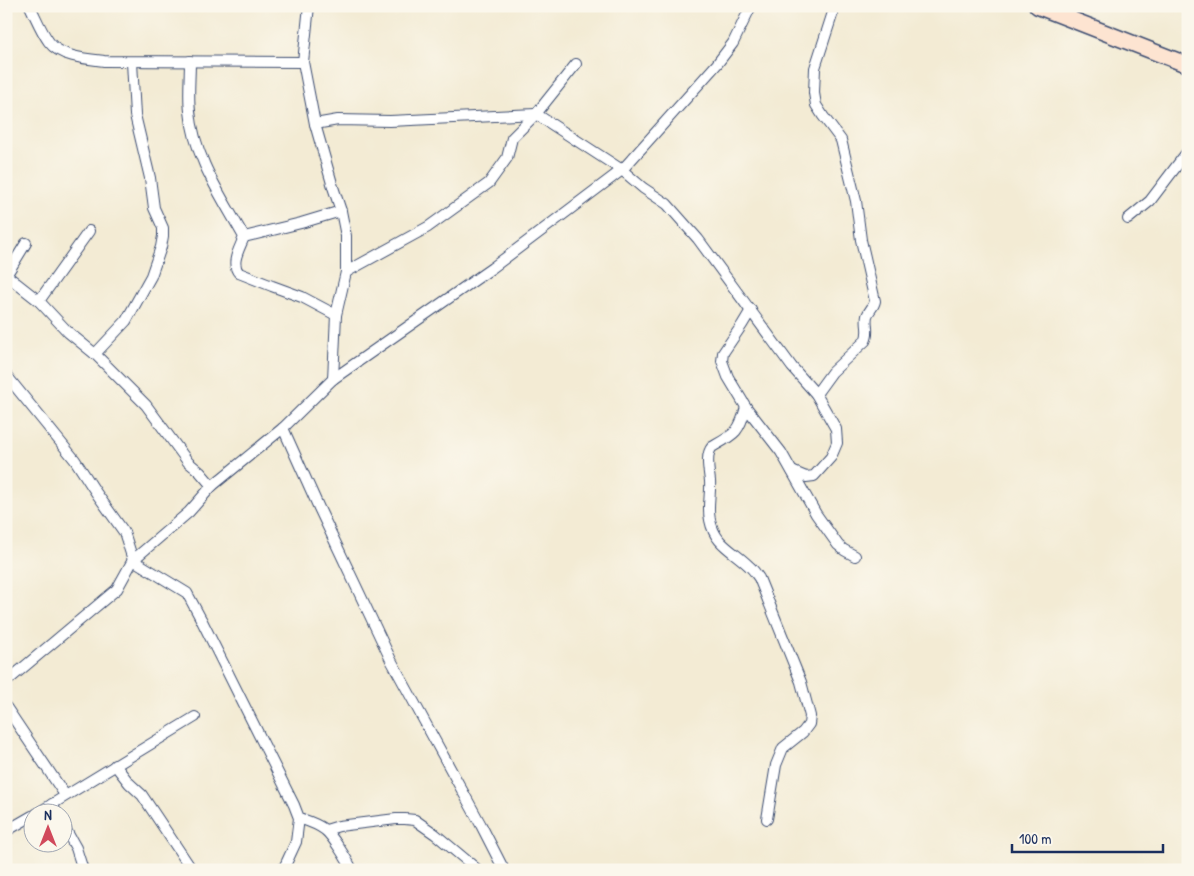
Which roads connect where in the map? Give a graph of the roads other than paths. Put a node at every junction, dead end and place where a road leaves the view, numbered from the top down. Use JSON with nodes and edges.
{"nodes":[{"id":1,"x":30,"y":6,"type":"edge"},
{"id":2,"x":309,"y":6,"type":"edge"},
{"id":3,"x":751,"y":6,"type":"edge"},
{"id":4,"x":835,"y":6,"type":"edge"},
{"id":5,"x":1037,"y":6,"type":"edge"},
{"id":6,"x":1070,"y":13,"type":"edge"},
{"id":7,"x":190,"y":61,"type":"junction"},
{"id":8,"x":132,"y":62,"type":"junction"},
{"id":9,"x":303,"y":62,"type":"junction"},
{"id":10,"x":576,"y":64,"type":"dead end"},
{"id":11,"x":1188,"y":65,"type":"edge"},
{"id":12,"x":536,"y":114,"type":"junction"},
{"id":13,"x":315,"y":124,"type":"junction"},
{"id":14,"x":1188,"y":151,"type":"edge"},
{"id":15,"x":622,"y":170,"type":"junction"},
{"id":16,"x":341,"y":211,"type":"junction"},
{"id":17,"x":1128,"y":219,"type":"dead end"},
{"id":18,"x":89,"y":231,"type":"dead end"},
{"id":19,"x":244,"y":237,"type":"junction"},
{"id":20,"x":26,"y":243,"type":"dead end"},
{"id":21,"x":346,"y":272,"type":"junction"},
{"id":22,"x":6,"y":275,"type":"edge"},
{"id":23,"x":39,"y":301,"type":"junction"},
{"id":24,"x":751,"y":310,"type":"junction"},
{"id":25,"x":336,"y":315,"type":"junction"},
{"id":26,"x":95,"y":354,"type":"junction"},
{"id":27,"x":6,"y":375,"type":"edge"},
{"id":28,"x":333,"y":379,"type":"junction"},
{"id":29,"x":816,"y":394,"type":"junction"},
{"id":30,"x":746,"y":407,"type":"junction"},
{"id":31,"x":283,"y":428,"type":"junction"},
{"id":32,"x":792,"y":471,"type":"junction"},
{"id":33,"x":212,"y":486,"type":"junction"},
{"id":34,"x":855,"y":556,"type":"dead end"},
{"id":35,"x":133,"y":560,"type":"junction"},
{"id":36,"x":6,"y":682,"type":"edge"},
{"id":37,"x":6,"y":707,"type":"edge"},
{"id":38,"x":195,"y":717,"type":"dead end"},
{"id":39,"x":115,"y":765,"type":"junction"},
{"id":40,"x":65,"y":795,"type":"junction"},
{"id":41,"x":52,"y":804,"type":"edge"},
{"id":42,"x":300,"y":818,"type":"junction"},
{"id":43,"x":767,"y":819,"type":"dead end"},
{"id":44,"x":22,"y":822,"type":"edge"},
{"id":45,"x":326,"y":830,"type":"junction"},
{"id":46,"x":6,"y":831,"type":"edge"},
{"id":47,"x":72,"y":841,"type":"edge"},
{"id":48,"x":82,"y":870,"type":"edge"},
{"id":49,"x":192,"y":870,"type":"edge"},
{"id":50,"x":283,"y":870,"type":"edge"},
{"id":51,"x":352,"y":870,"type":"edge"},
{"id":52,"x":478,"y":870,"type":"edge"},
{"id":53,"x":504,"y":870,"type":"edge"}],
"edges":[{"from":1,"to":8,"type":"street"},
{"from":2,"to":9,"type":"street"},
{"from":3,"to":15,"type":"street"},
{"from":4,"to":29,"type":"street"},
{"from":5,"to":6,"type":"street"},
{"from":6,"to":11,"type":"street"},
{"from":7,"to":8,"type":"street"},
{"from":7,"to":9,"type":"street"},
{"from":7,"to":19,"type":"street"},
{"from":8,"to":26,"type":"street"},
{"from":9,"to":13,"type":"street"},
{"from":10,"to":12,"type":"street"},
{"from":12,"to":13,"type":"street"},
{"from":12,"to":15,"type":"street"},
{"from":12,"to":21,"type":"street"},
{"from":13,"to":16,"type":"street"},
{"from":14,"to":17,"type":"street"},
{"from":15,"to":24,"type":"street"},
{"from":15,"to":28,"type":"street"},
{"from":16,"to":19,"type":"street"},
{"from":16,"to":21,"type":"street"},
{"from":18,"to":23,"type":"street"},
{"from":19,"to":25,"type":"street"},
{"from":20,"to":22,"type":"street"},
{"from":21,"to":25,"type":"street"},
{"from":22,"to":23,"type":"street"},
{"from":23,"to":26,"type":"street"},
{"from":24,"to":29,"type":"street"},
{"from":24,"to":30,"type":"street"},
{"from":25,"to":28,"type":"street"},
{"from":26,"to":33,"type":"street"},
{"from":27,"to":35,"type":"street"},
{"from":28,"to":31,"type":"street"},
{"from":29,"to":32,"type":"street"},
{"from":30,"to":32,"type":"street"},
{"from":30,"to":43,"type":"street"},
{"from":31,"to":33,"type":"street"},
{"from":31,"to":53,"type":"street"},
{"from":32,"to":34,"type":"street"},
{"from":33,"to":35,"type":"street"},
{"from":35,"to":36,"type":"street"},
{"from":35,"to":42,"type":"street"},
{"from":37,"to":40,"type":"street"},
{"from":38,"to":39,"type":"street"},
{"from":39,"to":40,"type":"street"},
{"from":39,"to":49,"type":"street"},
{"from":40,"to":41,"type":"street"},
{"from":42,"to":45,"type":"street"},
{"from":42,"to":50,"type":"street"},
{"from":44,"to":46,"type":"street"},
{"from":45,"to":51,"type":"street"},
{"from":45,"to":52,"type":"street"},
{"from":47,"to":48,"type":"street"}]}
